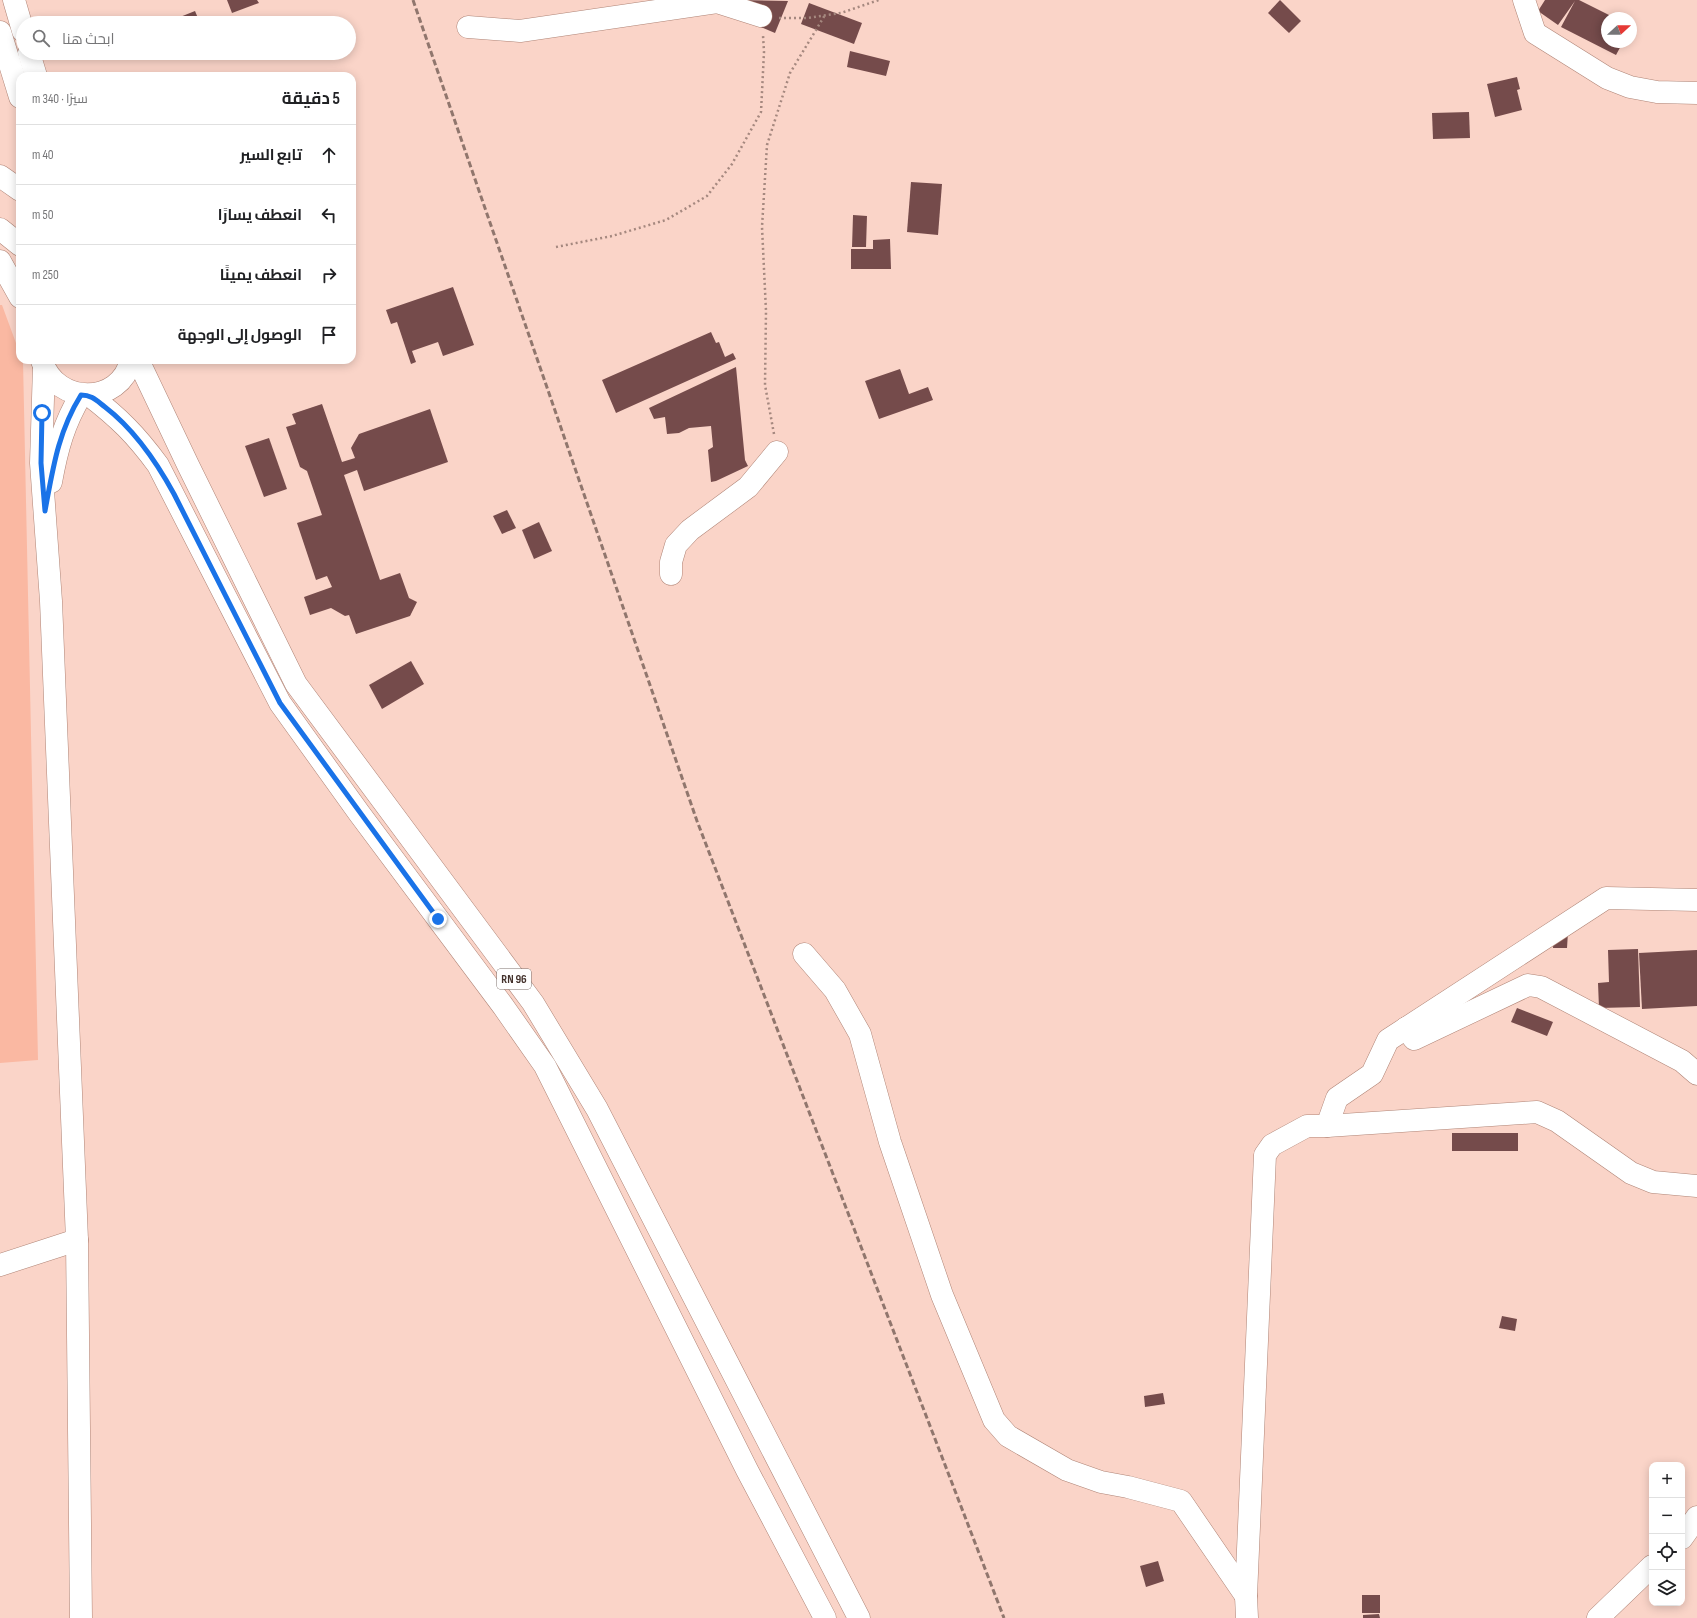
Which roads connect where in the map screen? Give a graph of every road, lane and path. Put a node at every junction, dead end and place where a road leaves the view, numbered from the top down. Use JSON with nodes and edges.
{"nodes":[{"id":1,"x":14,"y":0,"type":"edge"},
{"id":2,"x":879,"y":0,"type":"edge"},
{"id":3,"x":1524,"y":0,"type":"edge"},
{"id":4,"x":717,"y":1,"type":"edge"},
{"id":5,"x":825,"y":15,"type":"junction"},
{"id":6,"x":19,"y":16,"type":"edge"},
{"id":7,"x":761,"y":16,"type":"junction"},
{"id":8,"x":468,"y":27,"type":"dead end"},
{"id":9,"x":0,"y":32,"type":"edge"},
{"id":10,"x":31,"y":60,"type":"edge"},
{"id":11,"x":35,"y":72,"type":"edge"},
{"id":12,"x":16,"y":84,"type":"edge"},
{"id":13,"x":1697,"y":93,"type":"edge"},
{"id":14,"x":0,"y":176,"type":"edge"},
{"id":15,"x":16,"y":187,"type":"edge"},
{"id":16,"x":0,"y":229,"type":"edge"},
{"id":17,"x":16,"y":241,"type":"edge"},
{"id":18,"x":556,"y":247,"type":"dead end"},
{"id":19,"x":0,"y":261,"type":"edge"},
{"id":20,"x":11,"y":289,"type":"edge"},
{"id":21,"x":43,"y":364,"type":"edge"},
{"id":22,"x":44,"y":364,"type":"edge"},
{"id":23,"x":129,"y":364,"type":"edge"},
{"id":24,"x":140,"y":364,"type":"edge"},
{"id":25,"x":85,"y":395,"type":"junction"},
{"id":26,"x":777,"y":452,"type":"joint"},
{"id":27,"x":45,"y":511,"type":"junction"},
{"id":28,"x":671,"y":574,"type":"dead end"},
{"id":29,"x":1697,"y":900,"type":"edge"},
{"id":30,"x":804,"y":954,"type":"dead end"},
{"id":31,"x":1406,"y":1028,"type":"junction"},
{"id":32,"x":1697,"y":1074,"type":"edge"},
{"id":33,"x":1327,"y":1126,"type":"junction"},
{"id":34,"x":1697,"y":1186,"type":"edge"},
{"id":35,"x":77,"y":1240,"type":"junction"},
{"id":36,"x":0,"y":1265,"type":"edge"},
{"id":37,"x":1697,"y":1517,"type":"edge"},
{"id":38,"x":1685,"y":1534,"type":"edge"},
{"id":39,"x":1649,"y":1569,"type":"edge"},
{"id":40,"x":1246,"y":1596,"type":"junction"},
{"id":41,"x":81,"y":1618,"type":"edge"},
{"id":42,"x":825,"y":1618,"type":"edge"},
{"id":43,"x":859,"y":1618,"type":"edge"},
{"id":44,"x":1247,"y":1618,"type":"edge"},
{"id":45,"x":1598,"y":1618,"type":"edge"}],
"edges":[{"from":1,"to":6,"type":"main road"},
{"from":2,"to":5,"type":"path"},
{"from":3,"to":13,"type":"main road"},
{"from":4,"to":7,"type":"main road"},
{"from":4,"to":8,"type":"main road"},
{"from":5,"to":7,"type":"path"},
{"from":5,"to":26,"type":"path"},
{"from":7,"to":18,"type":"path"},
{"from":9,"to":12,"type":"main road"},
{"from":10,"to":11,"type":"main road"},
{"from":14,"to":15,"type":"main road"},
{"from":16,"to":17,"type":"main road"},
{"from":19,"to":20,"type":"main road"},
{"from":21,"to":27,"type":"main road"},
{"from":22,"to":25,"type":"main road"},
{"from":23,"to":25,"type":"main road"},
{"from":24,"to":43,"type":"main road","number":"RN 96"},
{"from":25,"to":27,"type":"main road"},
{"from":25,"to":42,"type":"main road","number":"RN 96"},
{"from":26,"to":28,"type":"main road"},
{"from":27,"to":35,"type":"main road"},
{"from":29,"to":31,"type":"main road"},
{"from":30,"to":40,"type":"main road"},
{"from":31,"to":32,"type":"main road"},
{"from":31,"to":33,"type":"main road"},
{"from":33,"to":34,"type":"main road"},
{"from":33,"to":40,"type":"main road"},
{"from":35,"to":36,"type":"main road"},
{"from":35,"to":41,"type":"main road"},
{"from":37,"to":38,"type":"main road"},
{"from":39,"to":45,"type":"main road"},
{"from":40,"to":44,"type":"main road"}]}
